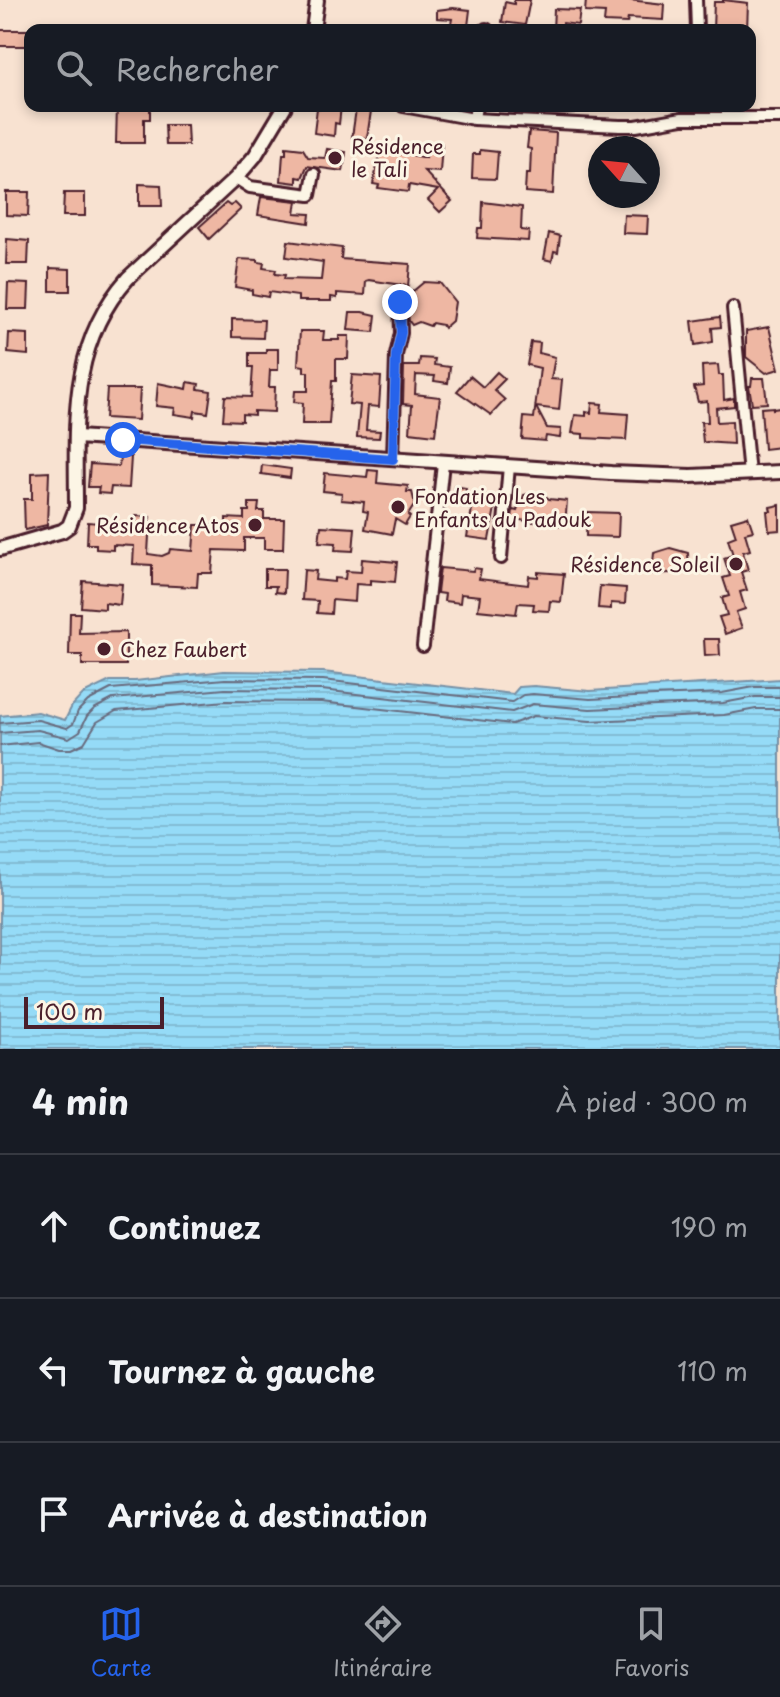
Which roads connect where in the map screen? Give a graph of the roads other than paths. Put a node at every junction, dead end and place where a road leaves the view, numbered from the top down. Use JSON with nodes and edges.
{"nodes":[{"id":1,"x":317,"y":0,"type":"edge"},
{"id":2,"x":696,"y":0,"type":"edge"},
{"id":3,"x":314,"y":24,"type":"edge"},
{"id":4,"x":697,"y":24,"type":"edge"},
{"id":5,"x":281,"y":112,"type":"edge"},
{"id":6,"x":436,"y":112,"type":"edge"},
{"id":7,"x":475,"y":112,"type":"edge"},
{"id":8,"x":780,"y":118,"type":"edge"},
{"id":9,"x":474,"y":119,"type":"junction"},
{"id":10,"x":314,"y":174,"type":"dead end"},
{"id":11,"x":236,"y":178,"type":"junction"},
{"id":12,"x":400,"y":302,"type":"dead end"},
{"id":13,"x":733,"y":308,"type":"dead end"},
{"id":14,"x":77,"y":437,"type":"junction"},
{"id":15,"x":393,"y":459,"type":"junction"},
{"id":16,"x":443,"y":463,"type":"junction"},
{"id":17,"x":509,"y":466,"type":"junction"},
{"id":18,"x":780,"y":472,"type":"edge"},
{"id":19,"x":749,"y":474,"type":"junction"},
{"id":20,"x":0,"y":549,"type":"edge"},
{"id":21,"x":501,"y":558,"type":"dead end"},
{"id":22,"x":423,"y":646,"type":"dead end"}],
"edges":[{"from":1,"to":3,"type":"main road"},
{"from":2,"to":4,"type":"street"},
{"from":5,"to":11,"type":"main road"},
{"from":6,"to":9,"type":"street"},
{"from":7,"to":9,"type":"street"},
{"from":8,"to":9,"type":"street"},
{"from":10,"to":11,"type":"street"},
{"from":11,"to":14,"type":"main road"},
{"from":12,"to":15,"type":"street"},
{"from":13,"to":19,"type":"street"},
{"from":14,"to":15,"type":"main road"},
{"from":14,"to":20,"type":"main road"},
{"from":15,"to":16,"type":"main road"},
{"from":16,"to":17,"type":"main road"},
{"from":16,"to":22,"type":"street"},
{"from":17,"to":19,"type":"main road"},
{"from":17,"to":21,"type":"street"},
{"from":18,"to":19,"type":"main road"}]}
